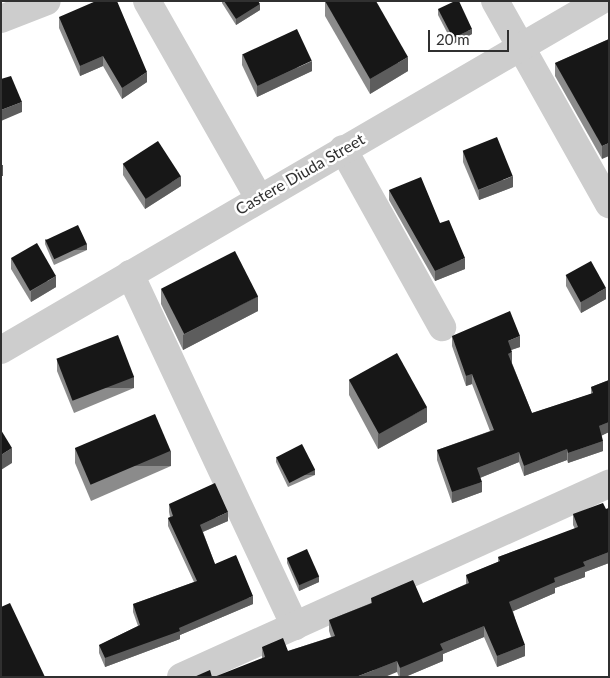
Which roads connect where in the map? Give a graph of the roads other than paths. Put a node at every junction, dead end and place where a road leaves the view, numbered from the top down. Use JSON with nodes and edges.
{"nodes":[{"id":1,"x":47,"y":1,"type":"edge"},
{"id":2,"x":147,"y":1,"type":"edge"},
{"id":3,"x":495,"y":1,"type":"edge"},
{"id":4,"x":600,"y":1,"type":"edge"},
{"id":5,"x":1,"y":19,"type":"edge"},
{"id":6,"x":522,"y":47,"type":"junction"},
{"id":7,"x":343,"y":150,"type":"junction"},
{"id":8,"x":259,"y":198,"type":"junction"},
{"id":9,"x":609,"y":204,"type":"edge"},
{"id":10,"x":130,"y":274,"type":"junction"},
{"id":11,"x":442,"y":327,"type":"dead end"},
{"id":12,"x":1,"y":350,"type":"edge"},
{"id":13,"x":609,"y":484,"type":"edge"},
{"id":14,"x":295,"y":626,"type":"junction"},
{"id":15,"x":181,"y":677,"type":"edge"}],
"edges":[{"from":1,"to":5,"type":"street"},
{"from":2,"to":8,"type":"street"},
{"from":3,"to":6,"type":"street"},
{"from":4,"to":6,"type":"street","name":"Castere Diuda Street"},
{"from":6,"to":7,"type":"street","name":"Castere Diuda Street"},
{"from":6,"to":9,"type":"street"},
{"from":7,"to":8,"type":"street","name":"Castere Diuda Street"},
{"from":7,"to":11,"type":"street"},
{"from":8,"to":10,"type":"street","name":"Castere Diuda Street"},
{"from":10,"to":12,"type":"street","name":"Castere Diuda Street"},
{"from":10,"to":14,"type":"street"},
{"from":13,"to":14,"type":"street"},
{"from":14,"to":15,"type":"street"}]}
